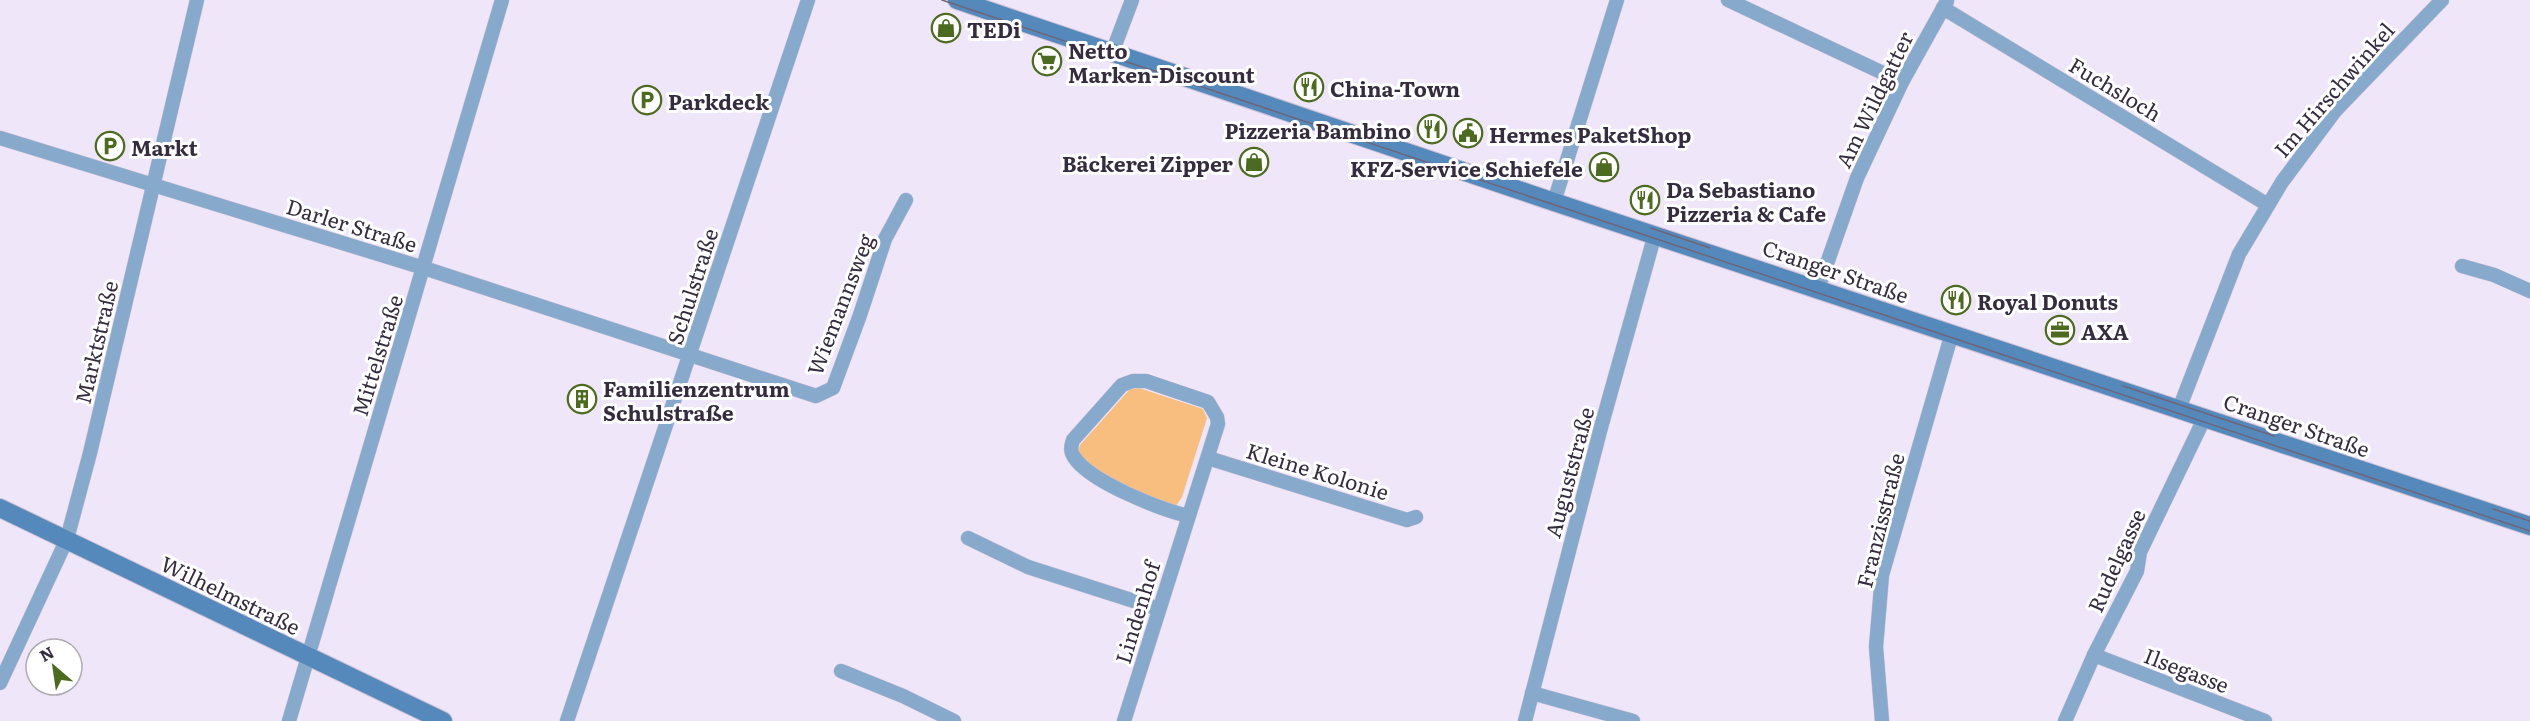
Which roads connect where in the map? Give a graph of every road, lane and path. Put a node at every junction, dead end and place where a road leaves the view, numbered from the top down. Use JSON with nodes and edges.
{"nodes":[{"id":1,"x":196,"y":0,"type":"edge"},
{"id":2,"x":502,"y":0,"type":"edge"},
{"id":3,"x":808,"y":0,"type":"edge"},
{"id":4,"x":957,"y":0,"type":"edge"},
{"id":5,"x":1132,"y":0,"type":"edge"},
{"id":6,"x":1617,"y":0,"type":"edge"},
{"id":7,"x":1729,"y":0,"type":"edge"},
{"id":8,"x":2442,"y":0,"type":"edge"},
{"id":9,"x":1946,"y":4,"type":"edge"},
{"id":10,"x":1112,"y":53,"type":"junction"},
{"id":11,"x":1902,"y":82,"type":"junction"},
{"id":12,"x":0,"y":138,"type":"edge"},
{"id":13,"x":154,"y":186,"type":"junction"},
{"id":14,"x":906,"y":200,"type":"dead end"},
{"id":15,"x":1554,"y":202,"type":"junction"},
{"id":16,"x":2268,"y":205,"type":"junction"},
{"id":17,"x":1655,"y":234,"type":"junction"},
{"id":18,"x":2462,"y":266,"type":"dead end"},
{"id":19,"x":424,"y":268,"type":"junction"},
{"id":20,"x":1818,"y":289,"type":"junction"},
{"id":21,"x":2530,"y":291,"type":"edge"},
{"id":22,"x":1952,"y":333,"type":"junction"},
{"id":23,"x":690,"y":356,"type":"junction"},
{"id":24,"x":2179,"y":409,"type":"junction"},
{"id":25,"x":2205,"y":417,"type":"junction"},
{"id":26,"x":1208,"y":458,"type":"junction"},
{"id":27,"x":0,"y":508,"type":"edge"},
{"id":28,"x":1188,"y":516,"type":"junction"},
{"id":29,"x":1416,"y":517,"type":"dead end"},
{"id":30,"x":2530,"y":526,"type":"edge"},
{"id":31,"x":968,"y":537,"type":"dead end"},
{"id":32,"x":67,"y":540,"type":"junction"},
{"id":33,"x":1159,"y":609,"type":"junction"},
{"id":34,"x":2094,"y":655,"type":"junction"},
{"id":35,"x":309,"y":656,"type":"junction"},
{"id":36,"x":841,"y":671,"type":"dead end"},
{"id":37,"x":0,"y":683,"type":"edge"},
{"id":38,"x":1532,"y":693,"type":"junction"},
{"id":39,"x":289,"y":721,"type":"edge"},
{"id":40,"x":443,"y":721,"type":"edge"},
{"id":41,"x":567,"y":721,"type":"edge"},
{"id":42,"x":954,"y":721,"type":"edge"},
{"id":43,"x":1124,"y":721,"type":"edge"},
{"id":44,"x":1525,"y":721,"type":"edge"},
{"id":45,"x":1633,"y":721,"type":"edge"},
{"id":46,"x":1882,"y":721,"type":"edge"},
{"id":47,"x":2065,"y":721,"type":"edge"},
{"id":48,"x":2265,"y":721,"type":"edge"}],
"edges":[{"from":1,"to":13,"type":"street","name":"Marktstraße"},
{"from":2,"to":19,"type":"street","name":"Mittelstraße"},
{"from":3,"to":23,"type":"street","name":"Schulstraße"},
{"from":4,"to":10,"type":"main road","name":"Cranger Straße"},
{"from":5,"to":10,"type":"street"},
{"from":6,"to":15,"type":"street"},
{"from":7,"to":11,"type":"street"},
{"from":8,"to":16,"type":"street","name":"Im Hirschwinkel"},
{"from":9,"to":11,"type":"street","name":"Am Wildgatter"},
{"from":9,"to":16,"type":"street","name":"Fuchsloch"},
{"from":10,"to":15,"type":"main road","name":"Cranger Straße"},
{"from":11,"to":20,"type":"street","name":"Am Wildgatter"},
{"from":12,"to":13,"type":"street","name":"Darler Straße"},
{"from":13,"to":19,"type":"street","name":"Darler Straße"},
{"from":13,"to":32,"type":"street","name":"Marktstraße"},
{"from":14,"to":23,"type":"street","name":"Wiemannsweg"},
{"from":15,"to":17,"type":"main road","name":"Cranger Straße"},
{"from":16,"to":24,"type":"street","name":"Im Hirschwinkel"},
{"from":17,"to":20,"type":"main road","name":"Cranger Straße"},
{"from":17,"to":38,"type":"street","name":"Auguststraße"},
{"from":18,"to":21,"type":"street"},
{"from":19,"to":23,"type":"street","name":"Darler Straße"},
{"from":19,"to":35,"type":"street","name":"Mittelstraße"},
{"from":20,"to":22,"type":"main road","name":"Cranger Straße"},
{"from":22,"to":24,"type":"main road","name":"Cranger Straße"},
{"from":22,"to":46,"type":"street","name":"Franzisstraße"},
{"from":23,"to":41,"type":"street","name":"Schulstraße"},
{"from":24,"to":25,"type":"main road","name":"Cranger Straße"},
{"from":25,"to":30,"type":"main road","name":"Cranger Straße"},
{"from":25,"to":34,"type":"street","name":"Rudelgasse"},
{"from":26,"to":28,"type":"street","name":"Lindenhof"},
{"from":26,"to":28,"type":"street","name":"Lindenhof"},
{"from":26,"to":29,"type":"street","name":"Kleine Kolonie"},
{"from":27,"to":32,"type":"main road","name":"Wilhelmstraße"},
{"from":28,"to":33,"type":"street","name":"Lindenhof"},
{"from":31,"to":33,"type":"street"},
{"from":32,"to":35,"type":"main road","name":"Wilhelmstraße"},
{"from":32,"to":37,"type":"street","name":"Marktstraße"},
{"from":33,"to":43,"type":"street","name":"Lindenhof"},
{"from":34,"to":47,"type":"street","name":"Rudelgasse"},
{"from":34,"to":48,"type":"street","name":"Ilsegasse"},
{"from":35,"to":39,"type":"street","name":"Mittelstraße"},
{"from":35,"to":40,"type":"main road","name":"Wilhelmstraße"},
{"from":36,"to":42,"type":"street"},
{"from":38,"to":44,"type":"street","name":"Auguststraße"},
{"from":38,"to":45,"type":"street"}]}
